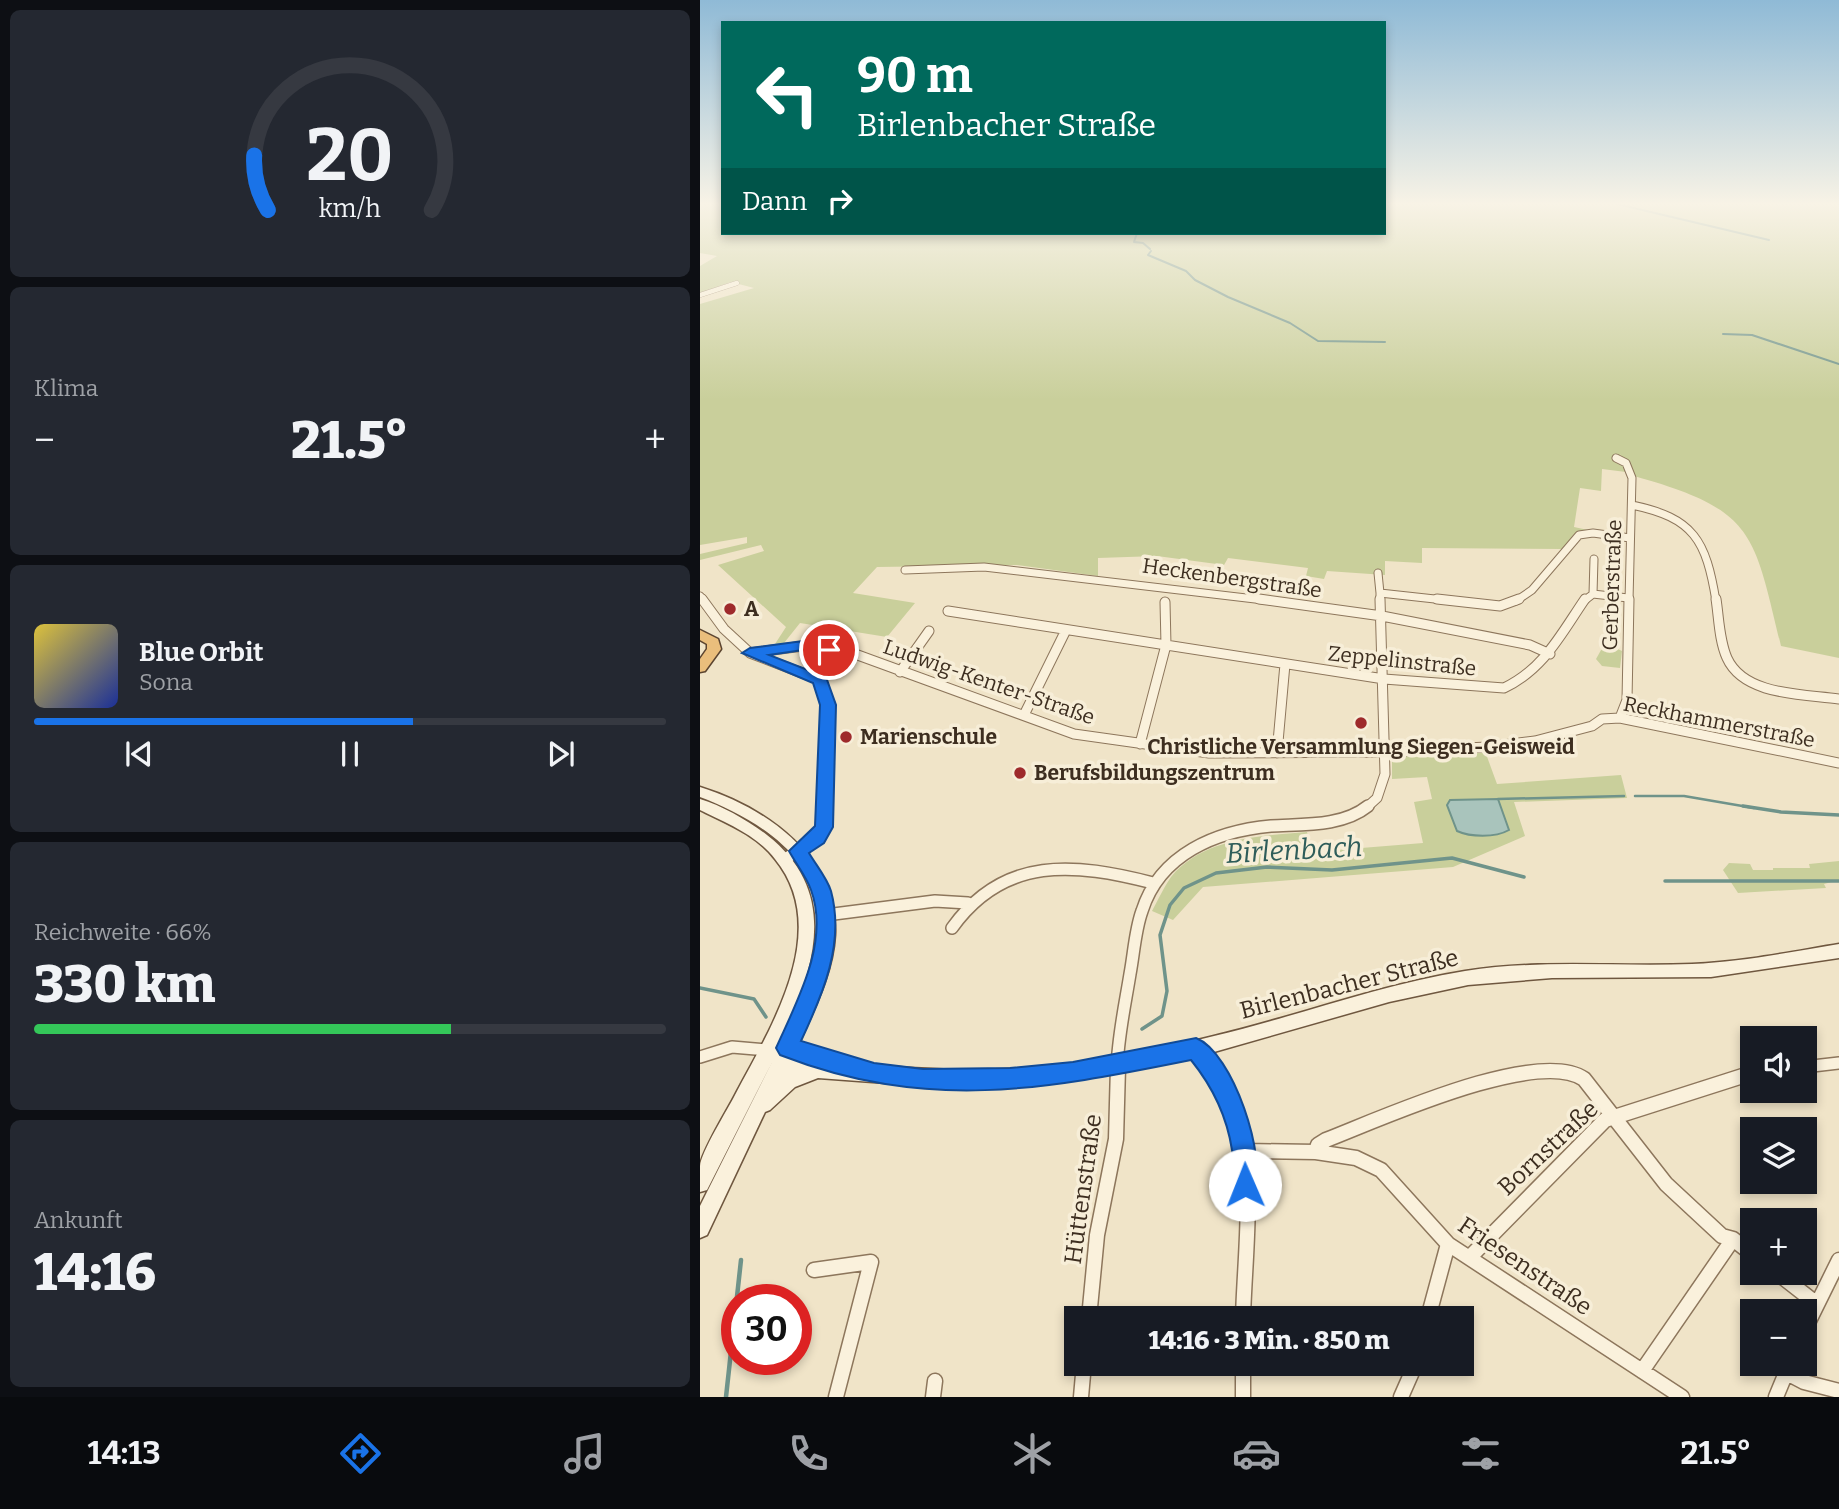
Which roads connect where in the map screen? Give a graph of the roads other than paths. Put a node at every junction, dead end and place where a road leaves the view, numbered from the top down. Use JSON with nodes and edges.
{"nodes":[{"id":1,"x":737,"y":284,"type":"dead end"},
{"id":2,"x":700,"y":295,"type":"edge"},
{"id":3,"x":1616,"y":458,"type":"dead end"},
{"id":4,"x":1632,"y":505,"type":"junction"},
{"id":5,"x":1630,"y":538,"type":"junction"},
{"id":6,"x":1594,"y":559,"type":"dead end"},
{"id":7,"x":905,"y":570,"type":"dead end"},
{"id":8,"x":1378,"y":573,"type":"dead end"},
{"id":9,"x":1380,"y":593,"type":"junction"},
{"id":10,"x":1593,"y":594,"type":"junction"},
{"id":11,"x":700,"y":596,"type":"edge"},
{"id":12,"x":1628,"y":598,"type":"junction"},
{"id":13,"x":1165,"y":602,"type":"dead end"},
{"id":14,"x":948,"y":611,"type":"dead end"},
{"id":15,"x":1382,"y":616,"type":"junction"},
{"id":16,"x":929,"y":631,"type":"dead end"},
{"id":17,"x":1065,"y":632,"type":"junction"},
{"id":18,"x":700,"y":634,"type":"edge"},
{"id":19,"x":700,"y":641,"type":"edge"},
{"id":20,"x":1166,"y":645,"type":"junction"},
{"id":21,"x":750,"y":653,"type":"junction"},
{"id":22,"x":1550,"y":654,"type":"junction"},
{"id":23,"x":700,"y":659,"type":"edge"},
{"id":24,"x":1285,"y":664,"type":"junction"},
{"id":25,"x":700,"y":668,"type":"edge"},
{"id":26,"x":900,"y":672,"type":"junction"},
{"id":27,"x":1384,"y":680,"type":"junction"},
{"id":28,"x":1839,"y":699,"type":"edge"},
{"id":29,"x":1024,"y":715,"type":"junction"},
{"id":30,"x":1620,"y":718,"type":"junction"},
{"id":31,"x":1140,"y":744,"type":"junction"},
{"id":32,"x":1385,"y":752,"type":"junction"},
{"id":33,"x":1277,"y":753,"type":"junction"},
{"id":34,"x":1839,"y":763,"type":"edge"},
{"id":35,"x":700,"y":792,"type":"edge"},
{"id":36,"x":700,"y":804,"type":"edge"},
{"id":37,"x":791,"y":856,"type":"junction"},
{"id":38,"x":1153,"y":883,"type":"junction"},
{"id":39,"x":968,"y":903,"type":"junction"},
{"id":40,"x":827,"y":915,"type":"junction"},
{"id":41,"x":952,"y":928,"type":"dead end"},
{"id":42,"x":1839,"y":951,"type":"edge"},
{"id":43,"x":1196,"y":1048,"type":"junction"},
{"id":44,"x":779,"y":1052,"type":"junction"},
{"id":45,"x":700,"y":1057,"type":"edge"},
{"id":46,"x":1839,"y":1063,"type":"edge"},
{"id":47,"x":1117,"y":1066,"type":"junction"},
{"id":48,"x":1817,"y":1066,"type":"edge"},
{"id":49,"x":816,"y":1071,"type":"junction"},
{"id":50,"x":874,"y":1074,"type":"junction"},
{"id":51,"x":1740,"y":1077,"type":"edge"},
{"id":52,"x":757,"y":1111,"type":"junction"},
{"id":53,"x":1612,"y":1116,"type":"junction"},
{"id":54,"x":1245,"y":1151,"type":"junction"},
{"id":55,"x":1316,"y":1152,"type":"junction"},
{"id":56,"x":700,"y":1183,"type":"edge"},
{"id":57,"x":700,"y":1228,"type":"edge"},
{"id":58,"x":1733,"y":1239,"type":"junction"},
{"id":59,"x":1448,"y":1244,"type":"junction"},
{"id":60,"x":1740,"y":1245,"type":"edge"},
{"id":61,"x":1471,"y":1257,"type":"junction"},
{"id":62,"x":1839,"y":1261,"type":"edge"},
{"id":63,"x":814,"y":1270,"type":"dead end"},
{"id":64,"x":1793,"y":1285,"type":"edge"},
{"id":65,"x":1811,"y":1299,"type":"edge"},
{"id":66,"x":1817,"y":1304,"type":"edge"},
{"id":67,"x":1090,"y":1306,"type":"edge"},
{"id":68,"x":1244,"y":1306,"type":"edge"},
{"id":69,"x":1431,"y":1306,"type":"edge"},
{"id":70,"x":1642,"y":1371,"type":"junction"},
{"id":71,"x":1083,"y":1376,"type":"edge"},
{"id":72,"x":1243,"y":1376,"type":"edge"},
{"id":73,"x":1410,"y":1376,"type":"edge"},
{"id":74,"x":1784,"y":1376,"type":"edge"},
{"id":75,"x":1797,"y":1376,"type":"edge"},
{"id":76,"x":1839,"y":1391,"type":"edge"},
{"id":77,"x":836,"y":1397,"type":"edge"},
{"id":78,"x":1081,"y":1397,"type":"edge"},
{"id":79,"x":1243,"y":1397,"type":"edge"},
{"id":80,"x":1401,"y":1397,"type":"edge"},
{"id":81,"x":1682,"y":1397,"type":"edge"},
{"id":82,"x":1776,"y":1397,"type":"edge"}],
"edges":[{"from":1,"to":2,"type":"street"},
{"from":3,"to":4,"type":"street","name":"Gerberstraße"},
{"from":4,"to":5,"type":"street","name":"Gerberstraße"},
{"from":4,"to":28,"type":"street"},
{"from":5,"to":9,"type":"street"},
{"from":5,"to":12,"type":"street","name":"Gerberstraße"},
{"from":6,"to":10,"type":"street"},
{"from":7,"to":15,"type":"street","name":"Heckenbergstraße"},
{"from":8,"to":9,"type":"street"},
{"from":9,"to":15,"type":"street"},
{"from":10,"to":12,"type":"street"},
{"from":10,"to":22,"type":"street","name":"Zeppelinstraße"},
{"from":11,"to":21,"type":"street"},
{"from":12,"to":30,"type":"street","name":"Gerberstraße"},
{"from":13,"to":20,"type":"street"},
{"from":14,"to":17,"type":"street","name":"Zeppelinstraße"},
{"from":15,"to":22,"type":"street","name":"Heckenbergstraße"},
{"from":15,"to":27,"type":"street"},
{"from":16,"to":26,"type":"street"},
{"from":17,"to":20,"type":"street","name":"Zeppelinstraße"},
{"from":17,"to":29,"type":"street"},
{"from":18,"to":25,"type":"highway"},
{"from":19,"to":23,"type":"highway"},
{"from":20,"to":24,"type":"street","name":"Zeppelinstraße"},
{"from":20,"to":31,"type":"street"},
{"from":21,"to":26,"type":"street","name":"Ludwig-Kenter-Straße"},
{"from":21,"to":37,"type":"street"},
{"from":22,"to":27,"type":"street","name":"Zeppelinstraße"},
{"from":24,"to":27,"type":"street","name":"Zeppelinstraße"},
{"from":24,"to":33,"type":"street"},
{"from":26,"to":29,"type":"street","name":"Ludwig-Kenter-Straße"},
{"from":27,"to":32,"type":"street"},
{"from":29,"to":31,"type":"street","name":"Ludwig-Kenter-Straße"},
{"from":30,"to":32,"type":"street","name":"Reckhammerstraße"},
{"from":30,"to":34,"type":"street","name":"Reckhammerstraße"},
{"from":31,"to":33,"type":"street","name":"Ludwig-Kenter-Straße"},
{"from":32,"to":33,"type":"street","name":"Ludwig-Kenter-Straße"},
{"from":32,"to":38,"type":"street"},
{"from":35,"to":37,"type":"main road"},
{"from":36,"to":37,"type":"main road"},
{"from":37,"to":40,"type":"main road"},
{"from":37,"to":44,"type":"main road"},
{"from":38,"to":39,"type":"street"},
{"from":38,"to":47,"type":"street","name":"Hüttenstraße"},
{"from":39,"to":40,"type":"street"},
{"from":39,"to":41,"type":"street"},
{"from":40,"to":44,"type":"main road"},
{"from":42,"to":43,"type":"main road","name":"Birlenbacher Straße"},
{"from":43,"to":47,"type":"main road","name":"Birlenbacher Straße"},
{"from":43,"to":54,"type":"street"},
{"from":44,"to":45,"type":"street"},
{"from":44,"to":49,"type":"main road","name":"Birlenbacher Straße"},
{"from":44,"to":50,"type":"main road","name":"Birlenbacher Straße"},
{"from":44,"to":52,"type":"main road"},
{"from":44,"to":56,"type":"main road"},
{"from":46,"to":48,"type":"street"},
{"from":47,"to":50,"type":"main road","name":"Birlenbacher Straße"},
{"from":47,"to":67,"type":"street","name":"Hüttenstraße"},
{"from":49,"to":50,"type":"main road","name":"Birlenbacher Straße"},
{"from":49,"to":52,"type":"main road"},
{"from":51,"to":53,"type":"street","name":"Bornstraße"},
{"from":52,"to":57,"type":"main road"},
{"from":53,"to":55,"type":"street"},
{"from":53,"to":58,"type":"street"},
{"from":53,"to":61,"type":"street","name":"Bornstraße"},
{"from":54,"to":55,"type":"street","name":"Friesenstraße"},
{"from":54,"to":68,"type":"street"},
{"from":55,"to":59,"type":"street","name":"Friesenstraße"},
{"from":58,"to":60,"type":"street"},
{"from":58,"to":70,"type":"street"},
{"from":59,"to":61,"type":"street","name":"Friesenstraße"},
{"from":59,"to":69,"type":"street"},
{"from":61,"to":70,"type":"street","name":"Friesenstraße"},
{"from":62,"to":66,"type":"street"},
{"from":63,"to":77,"type":"street"},
{"from":64,"to":65,"type":"street"},
{"from":70,"to":81,"type":"street","name":"Friesenstraße"},
{"from":71,"to":78,"type":"street"},
{"from":72,"to":79,"type":"street"},
{"from":73,"to":80,"type":"street"},
{"from":74,"to":82,"type":"street"},
{"from":75,"to":76,"type":"street"}]}
